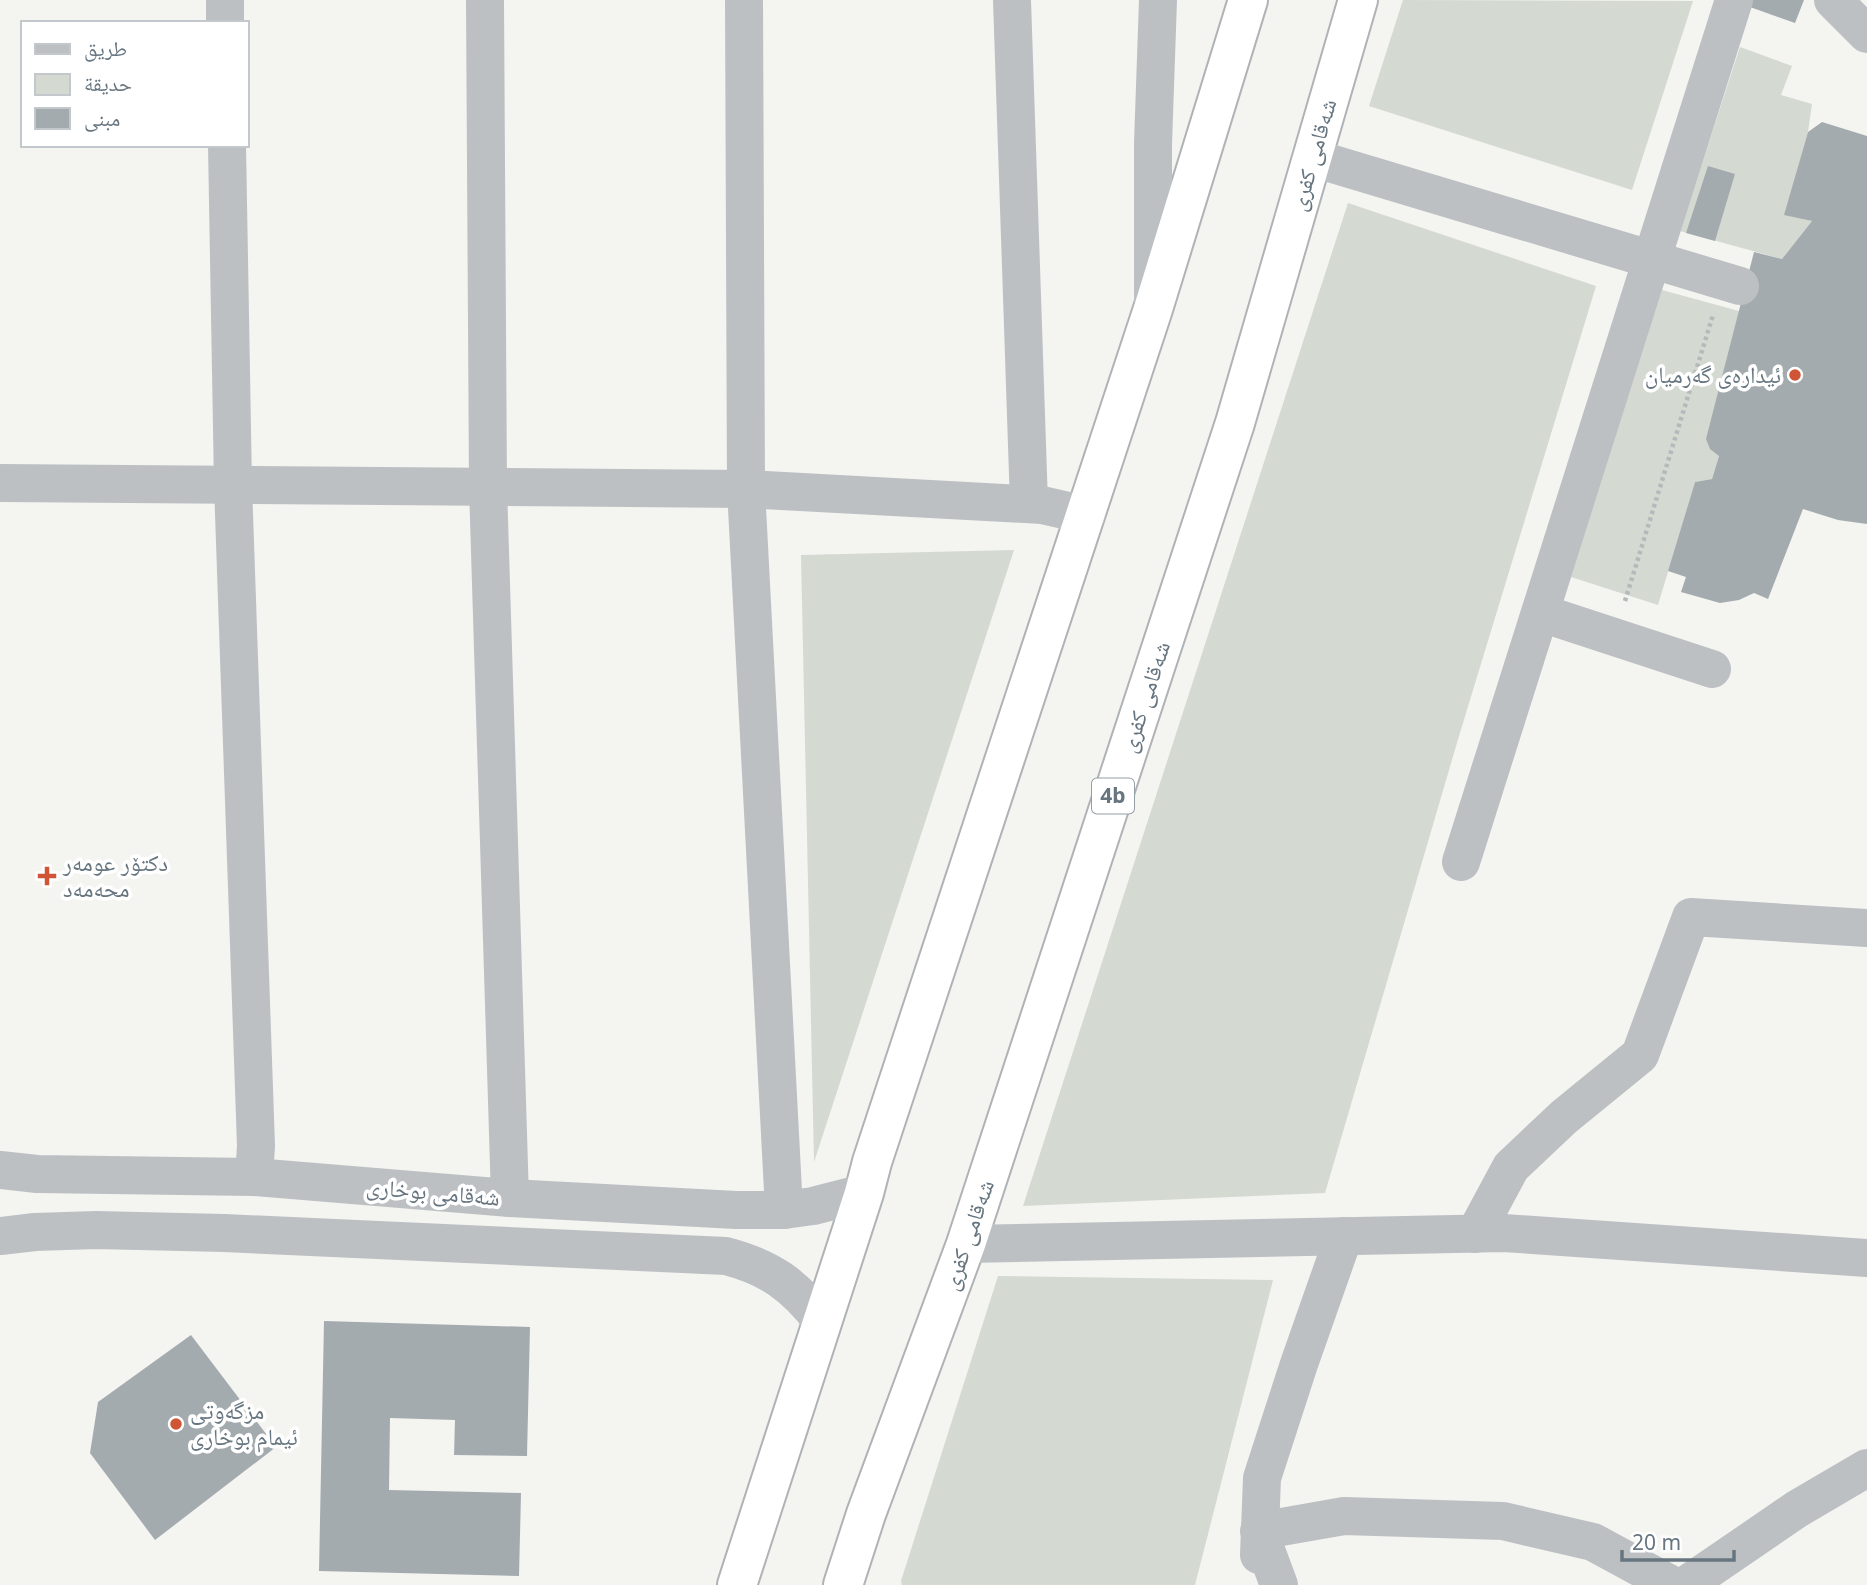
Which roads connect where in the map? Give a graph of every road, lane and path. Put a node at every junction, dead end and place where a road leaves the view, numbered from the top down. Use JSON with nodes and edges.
{"nodes":[{"id":1,"x":225,"y":0,"type":"edge"},
{"id":2,"x":485,"y":0,"type":"edge"},
{"id":3,"x":744,"y":0,"type":"edge"},
{"id":4,"x":1012,"y":0,"type":"edge"},
{"id":5,"x":1158,"y":0,"type":"edge"},
{"id":6,"x":1248,"y":0,"type":"edge"},
{"id":7,"x":1358,"y":0,"type":"edge"},
{"id":8,"x":1734,"y":0,"type":"edge"},
{"id":9,"x":1833,"y":0,"type":"edge"},
{"id":10,"x":1843,"y":0,"type":"edge"},
{"id":11,"x":1867,"y":9,"type":"edge"},
{"id":12,"x":225,"y":21,"type":"edge"},
{"id":13,"x":1867,"y":34,"type":"edge"},
{"id":14,"x":227,"y":147,"type":"edge"},
{"id":15,"x":1313,"y":158,"type":"junction"},
{"id":16,"x":1650,"y":260,"type":"junction"},
{"id":17,"x":1732,"y":284,"type":"joint"},
{"id":18,"x":1153,"y":309,"type":"junction"},
{"id":19,"x":0,"y":483,"type":"edge"},
{"id":20,"x":233,"y":485,"type":"junction"},
{"id":21,"x":488,"y":487,"type":"junction"},
{"id":22,"x":746,"y":489,"type":"junction"},
{"id":23,"x":1029,"y":504,"type":"junction"},
{"id":24,"x":1086,"y":515,"type":"junction"},
{"id":25,"x":1541,"y":613,"type":"junction"},
{"id":26,"x":1612,"y":637,"type":"junction"},
{"id":27,"x":1712,"y":669,"type":"dead end"},
{"id":28,"x":1461,"y":862,"type":"dead end"},
{"id":29,"x":1867,"y":928,"type":"edge"},
{"id":30,"x":0,"y":1170,"type":"edge"},
{"id":31,"x":99,"y":1174,"type":"junction"},
{"id":32,"x":254,"y":1177,"type":"junction"},
{"id":33,"x":864,"y":1193,"type":"junction"},
{"id":34,"x":510,"y":1198,"type":"junction"},
{"id":35,"x":736,"y":1210,"type":"junction"},
{"id":36,"x":784,"y":1210,"type":"junction"},
{"id":37,"x":96,"y":1230,"type":"junction"},
{"id":38,"x":1475,"y":1234,"type":"junction"},
{"id":39,"x":1344,"y":1236,"type":"junction"},
{"id":40,"x":0,"y":1237,"type":"edge"},
{"id":41,"x":966,"y":1244,"type":"junction"},
{"id":42,"x":726,"y":1256,"type":"junction"},
{"id":43,"x":1867,"y":1258,"type":"edge"},
{"id":44,"x":822,"y":1321,"type":"junction"},
{"id":45,"x":1867,"y":1468,"type":"edge"},
{"id":46,"x":1259,"y":1531,"type":"junction"},
{"id":47,"x":737,"y":1585,"type":"edge"},
{"id":48,"x":843,"y":1585,"type":"edge"},
{"id":49,"x":1259,"y":1585,"type":"edge"},
{"id":50,"x":1279,"y":1585,"type":"edge"},
{"id":51,"x":1672,"y":1585,"type":"edge"},
{"id":52,"x":1685,"y":1585,"type":"edge"}],
"edges":[{"from":1,"to":12,"type":"street"},
{"from":2,"to":21,"type":"street"},
{"from":3,"to":22,"type":"street"},
{"from":4,"to":23,"type":"street"},
{"from":5,"to":18,"type":"street"},
{"from":6,"to":18,"type":"highway"},
{"from":7,"to":15,"type":"highway","name":"شەقامی کفری","number":"4b"},
{"from":8,"to":16,"type":"street"},
{"from":9,"to":13,"type":"street"},
{"from":10,"to":11,"type":"street"},
{"from":14,"to":20,"type":"street"},
{"from":15,"to":16,"type":"street"},
{"from":15,"to":41,"type":"highway","name":"شەقامی کفری","number":"4b"},
{"from":16,"to":17,"type":"street"},
{"from":16,"to":25,"type":"street"},
{"from":17,"to":26,"type":"path"},
{"from":18,"to":24,"type":"highway"},
{"from":19,"to":20,"type":"street"},
{"from":20,"to":21,"type":"street"},
{"from":20,"to":32,"type":"street"},
{"from":21,"to":22,"type":"street"},
{"from":21,"to":34,"type":"street"},
{"from":22,"to":23,"type":"street"},
{"from":22,"to":36,"type":"street"},
{"from":23,"to":24,"type":"street"},
{"from":24,"to":33,"type":"highway"},
{"from":25,"to":26,"type":"street"},
{"from":25,"to":28,"type":"street"},
{"from":26,"to":27,"type":"street"},
{"from":29,"to":38,"type":"street"},
{"from":30,"to":31,"type":"street","name":"شەقامی بوخاری"},
{"from":31,"to":32,"type":"street","name":"شەقامی بوخاری"},
{"from":31,"to":37,"type":"street"},
{"from":32,"to":34,"type":"street","name":"شەقامی بوخاری"},
{"from":33,"to":36,"type":"street","name":"شەقامی بوخاری"},
{"from":33,"to":44,"type":"highway"},
{"from":34,"to":35,"type":"street","name":"شەقامی بوخاری"},
{"from":35,"to":36,"type":"street","name":"شەقامی بوخاری"},
{"from":35,"to":42,"type":"street"},
{"from":37,"to":40,"type":"street"},
{"from":37,"to":42,"type":"street"},
{"from":38,"to":39,"type":"street"},
{"from":38,"to":43,"type":"street"},
{"from":39,"to":41,"type":"street"},
{"from":39,"to":46,"type":"street"},
{"from":41,"to":48,"type":"highway","name":"شەقامی کفری","number":"4b"},
{"from":42,"to":44,"type":"street"},
{"from":44,"to":47,"type":"highway"},
{"from":45,"to":52,"type":"street"},
{"from":46,"to":49,"type":"street"},
{"from":46,"to":50,"type":"street"},
{"from":46,"to":51,"type":"street"}]}
